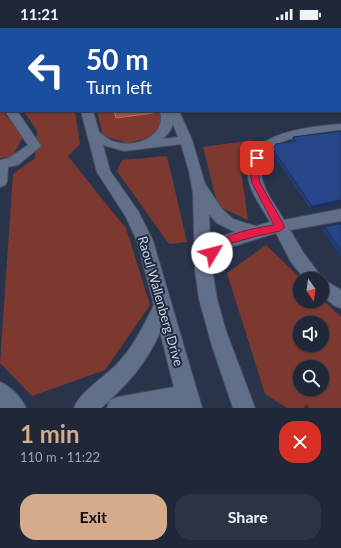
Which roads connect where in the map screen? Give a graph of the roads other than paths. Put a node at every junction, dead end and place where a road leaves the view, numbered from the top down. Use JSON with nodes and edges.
{"nodes":[{"id":1,"x":11,"y":112,"type":"edge"},
{"id":2,"x":87,"y":112,"type":"edge"},
{"id":3,"x":166,"y":112,"type":"edge"},
{"id":4,"x":173,"y":112,"type":"edge"},
{"id":5,"x":341,"y":127,"type":"edge"},
{"id":6,"x":93,"y":134,"type":"junction"},
{"id":7,"x":186,"y":140,"type":"junction"},
{"id":8,"x":142,"y":146,"type":"junction"},
{"id":9,"x":1,"y":164,"type":"edge"},
{"id":10,"x":198,"y":180,"type":"junction"},
{"id":11,"x":0,"y":182,"type":"edge"},
{"id":12,"x":341,"y":215,"type":"edge"},
{"id":13,"x":280,"y":227,"type":"junction"},
{"id":14,"x":257,"y":232,"type":"junction"},
{"id":15,"x":204,"y":270,"type":"junction"},
{"id":16,"x":309,"y":272,"type":"edge"},
{"id":17,"x":329,"y":291,"type":"edge"},
{"id":18,"x":341,"y":300,"type":"edge"},
{"id":19,"x":163,"y":305,"type":"junction"},
{"id":20,"x":0,"y":393,"type":"edge"},
{"id":21,"x":190,"y":402,"type":"edge"},
{"id":22,"x":15,"y":408,"type":"edge"},
{"id":23,"x":84,"y":408,"type":"edge"},
{"id":24,"x":118,"y":408,"type":"edge"},
{"id":25,"x":244,"y":408,"type":"edge"}],
"edges":[{"from":1,"to":9,"type":"street"},
{"from":2,"to":6,"type":"street","name":"Raoul Wallenberg Drive"},
{"from":3,"to":8,"type":"street"},
{"from":4,"to":7,"type":"street"},
{"from":5,"to":13,"type":"street"},
{"from":6,"to":8,"type":"street"},
{"from":6,"to":19,"type":"street","name":"Raoul Wallenberg Drive"},
{"from":7,"to":8,"type":"street"},
{"from":7,"to":10,"type":"street"},
{"from":9,"to":11,"type":"street"},
{"from":10,"to":14,"type":"street"},
{"from":10,"to":15,"type":"street"},
{"from":12,"to":13,"type":"street"},
{"from":13,"to":14,"type":"street"},
{"from":13,"to":16,"type":"street"},
{"from":14,"to":15,"type":"street"},
{"from":15,"to":25,"type":"street"},
{"from":17,"to":18,"type":"street"},
{"from":19,"to":21,"type":"street","name":"Raoul Wallenberg Drive"},
{"from":19,"to":23,"type":"street"},
{"from":20,"to":22,"type":"street"},
{"from":21,"to":24,"type":"street"}]}
